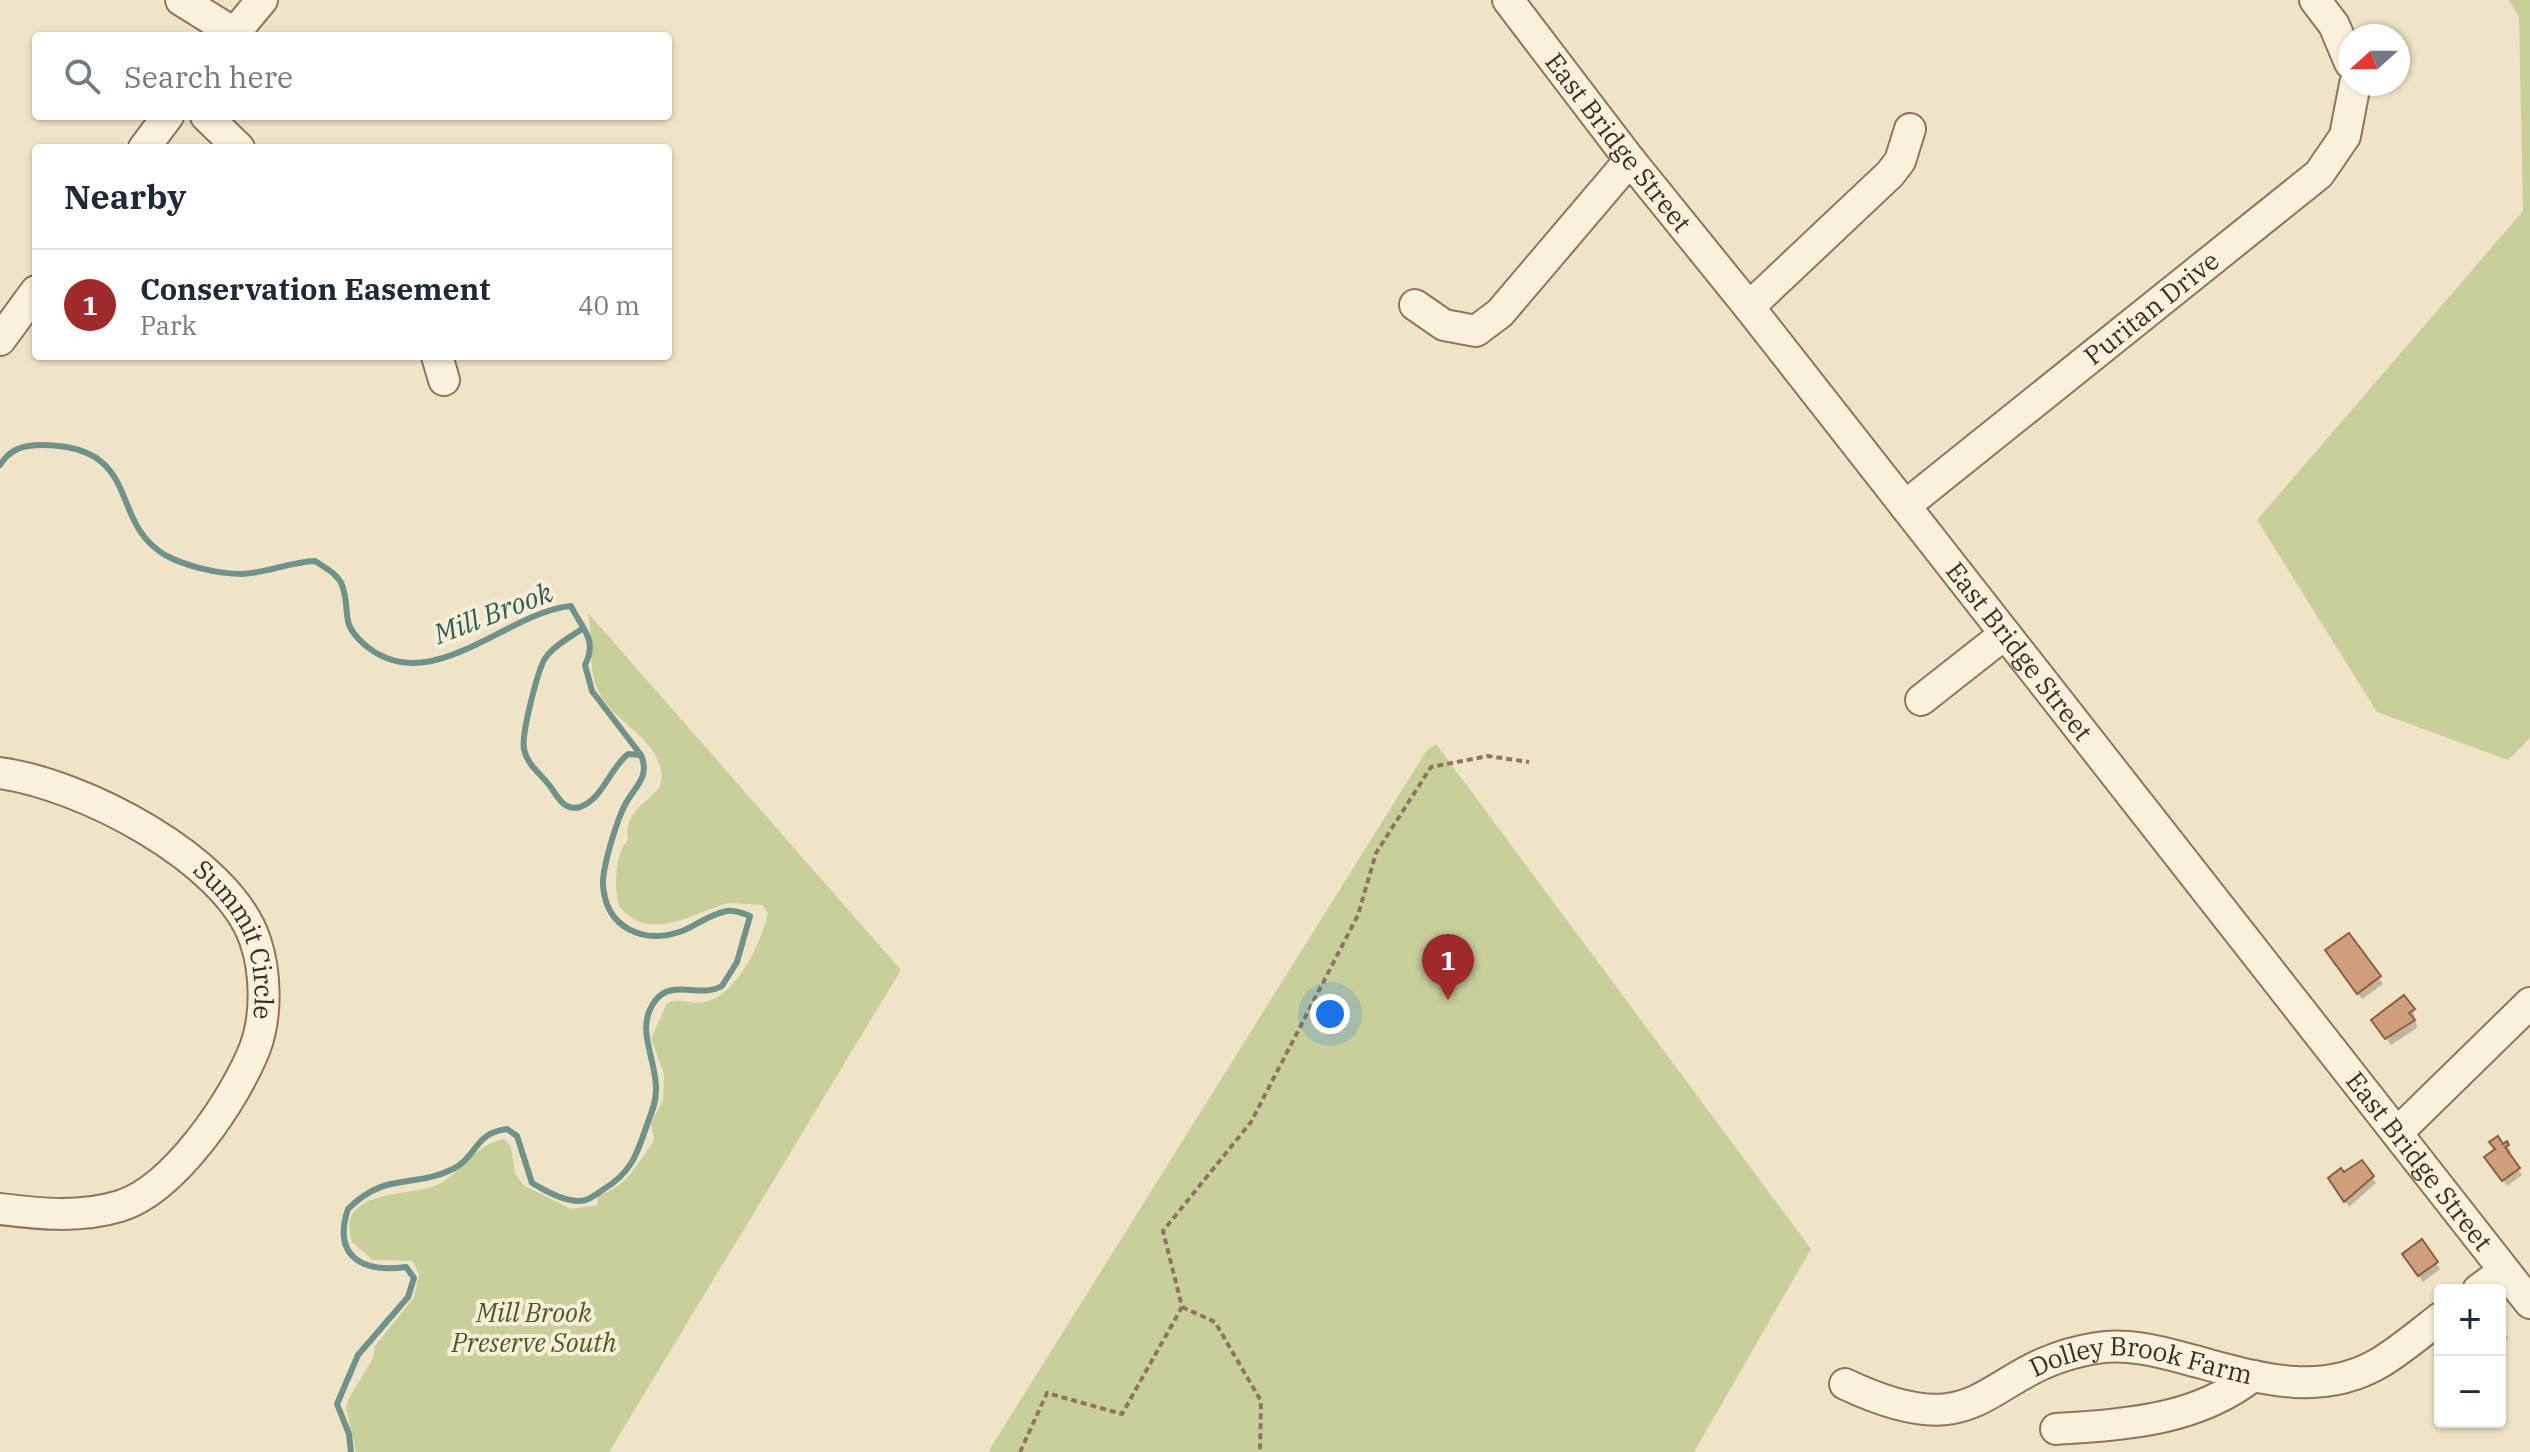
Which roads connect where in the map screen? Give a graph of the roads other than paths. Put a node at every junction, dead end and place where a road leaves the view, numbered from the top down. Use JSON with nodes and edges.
{"nodes":[{"id":1,"x":181,"y":0,"type":"edge"},
{"id":2,"x":262,"y":0,"type":"edge"},
{"id":3,"x":1508,"y":0,"type":"edge"},
{"id":4,"x":2315,"y":0,"type":"edge"},
{"id":5,"x":229,"y":32,"type":"edge"},
{"id":6,"x":235,"y":32,"type":"edge"},
{"id":7,"x":2338,"y":33,"type":"edge"},
{"id":8,"x":2353,"y":96,"type":"edge"},
{"id":9,"x":165,"y":120,"type":"edge"},
{"id":10,"x":210,"y":120,"type":"edge"},
{"id":11,"x":1910,"y":129,"type":"dead end"},
{"id":12,"x":147,"y":144,"type":"edge"},
{"id":13,"x":235,"y":144,"type":"edge"},
{"id":14,"x":1630,"y":160,"type":"junction"},
{"id":15,"x":32,"y":296,"type":"edge"},
{"id":16,"x":1415,"y":305,"type":"dead end"},
{"id":17,"x":1749,"y":307,"type":"junction"},
{"id":18,"x":0,"y":340,"type":"edge"},
{"id":19,"x":1905,"y":506,"type":"junction"},
{"id":20,"x":2005,"y":634,"type":"junction"},
{"id":21,"x":1921,"y":700,"type":"dead end"},
{"id":22,"x":0,"y":773,"type":"edge"},
{"id":23,"x":2530,"y":1003,"type":"edge"},
{"id":24,"x":2397,"y":1133,"type":"junction"},
{"id":25,"x":0,"y":1209,"type":"edge"},
{"id":26,"x":2504,"y":1271,"type":"junction"},
{"id":27,"x":2486,"y":1284,"type":"edge"},
{"id":28,"x":2530,"y":1303,"type":"edge"},
{"id":29,"x":2434,"y":1322,"type":"edge"},
{"id":30,"x":2253,"y":1376,"type":"junction"},
{"id":31,"x":1845,"y":1384,"type":"dead end"},
{"id":32,"x":2056,"y":1429,"type":"dead end"}],
"edges":[{"from":1,"to":5,"type":"street"},
{"from":2,"to":6,"type":"street"},
{"from":3,"to":14,"type":"street","name":"East Bridge Street"},
{"from":4,"to":7,"type":"street"},
{"from":8,"to":19,"type":"street","name":"Puritan Drive"},
{"from":9,"to":12,"type":"street"},
{"from":10,"to":13,"type":"street"},
{"from":11,"to":17,"type":"street"},
{"from":14,"to":16,"type":"street"},
{"from":14,"to":17,"type":"street","name":"East Bridge Street"},
{"from":15,"to":18,"type":"street"},
{"from":17,"to":19,"type":"street","name":"East Bridge Street"},
{"from":19,"to":20,"type":"street","name":"East Bridge Street"},
{"from":20,"to":21,"type":"street"},
{"from":20,"to":24,"type":"street","name":"East Bridge Street"},
{"from":22,"to":25,"type":"street","name":"Summit Circle"},
{"from":23,"to":24,"type":"street"},
{"from":24,"to":26,"type":"street","name":"East Bridge Street"},
{"from":26,"to":27,"type":"street"},
{"from":26,"to":28,"type":"street","name":"East Bridge Street"},
{"from":29,"to":30,"type":"street","name":"Dolley Brook Farm"},
{"from":30,"to":31,"type":"street","name":"Dolley Brook Farm"},
{"from":30,"to":32,"type":"street"}]}
